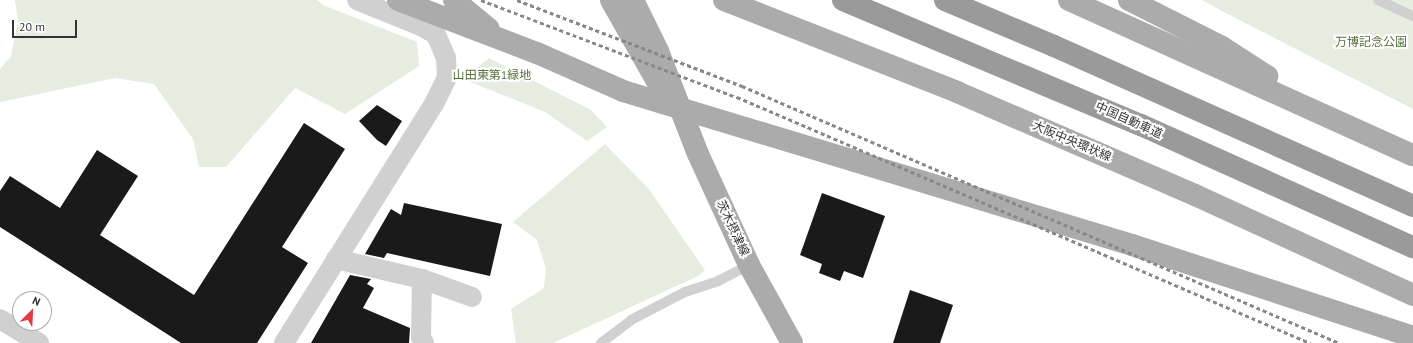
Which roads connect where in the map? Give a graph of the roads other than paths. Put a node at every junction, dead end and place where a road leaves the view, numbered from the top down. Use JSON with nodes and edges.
{"nodes":[{"id":1,"x":357,"y":0,"type":"edge"},
{"id":2,"x":398,"y":0,"type":"edge"},
{"id":3,"x":454,"y":0,"type":"edge"},
{"id":4,"x":611,"y":0,"type":"edge"},
{"id":5,"x":724,"y":0,"type":"edge"},
{"id":6,"x":842,"y":0,"type":"edge"},
{"id":7,"x":945,"y":0,"type":"edge"},
{"id":8,"x":1069,"y":0,"type":"edge"},
{"id":9,"x":1129,"y":0,"type":"edge"},
{"id":10,"x":1378,"y":0,"type":"edge"},
{"id":11,"x":634,"y":2,"type":"edge"},
{"id":12,"x":1413,"y":16,"type":"edge"},
{"id":13,"x":502,"y":40,"type":"junction"},
{"id":14,"x":1296,"y":102,"type":"junction"},
{"id":15,"x":681,"y":110,"type":"junction"},
{"id":16,"x":1413,"y":155,"type":"edge"},
{"id":17,"x":1413,"y":206,"type":"edge"},
{"id":18,"x":1413,"y":247,"type":"edge"},
{"id":19,"x":336,"y":259,"type":"junction"},
{"id":20,"x":749,"y":264,"type":"junction"},
{"id":21,"x":422,"y":279,"type":"junction"},
{"id":22,"x":1413,"y":295,"type":"edge"},
{"id":23,"x":472,"y":297,"type":"dead end"},
{"id":24,"x":0,"y":319,"type":"edge"},
{"id":25,"x":1413,"y":337,"type":"edge"},
{"id":26,"x":38,"y":343,"type":"edge"},
{"id":27,"x":284,"y":343,"type":"edge"},
{"id":28,"x":424,"y":343,"type":"edge"},
{"id":29,"x":601,"y":343,"type":"edge"},
{"id":30,"x":792,"y":343,"type":"edge"}],
"edges":[{"from":1,"to":19,"type":"street"},
{"from":2,"to":13,"type":"main road"},
{"from":3,"to":13,"type":"main road"},
{"from":4,"to":15,"type":"main road","name":"茨木摂津線"},
{"from":5,"to":22,"type":"main road","name":"大阪中央環状線"},
{"from":6,"to":18,"type":"highway","name":"中国自動車道"},
{"from":7,"to":17,"type":"highway"},
{"from":8,"to":14,"type":"main road"},
{"from":9,"to":14,"type":"main road"},
{"from":10,"to":12,"type":"lane"},
{"from":11,"to":15,"type":"main road","name":"茨木摂津線"},
{"from":13,"to":15,"type":"main road"},
{"from":14,"to":16,"type":"main road"},
{"from":15,"to":20,"type":"main road","name":"茨木摂津線"},
{"from":15,"to":25,"type":"main road"},
{"from":19,"to":21,"type":"street"},
{"from":19,"to":27,"type":"street"},
{"from":20,"to":29,"type":"lane"},
{"from":20,"to":30,"type":"main road","name":"茨木摂津線"},
{"from":21,"to":23,"type":"street"},
{"from":21,"to":28,"type":"street"},
{"from":24,"to":26,"type":"street"}]}
